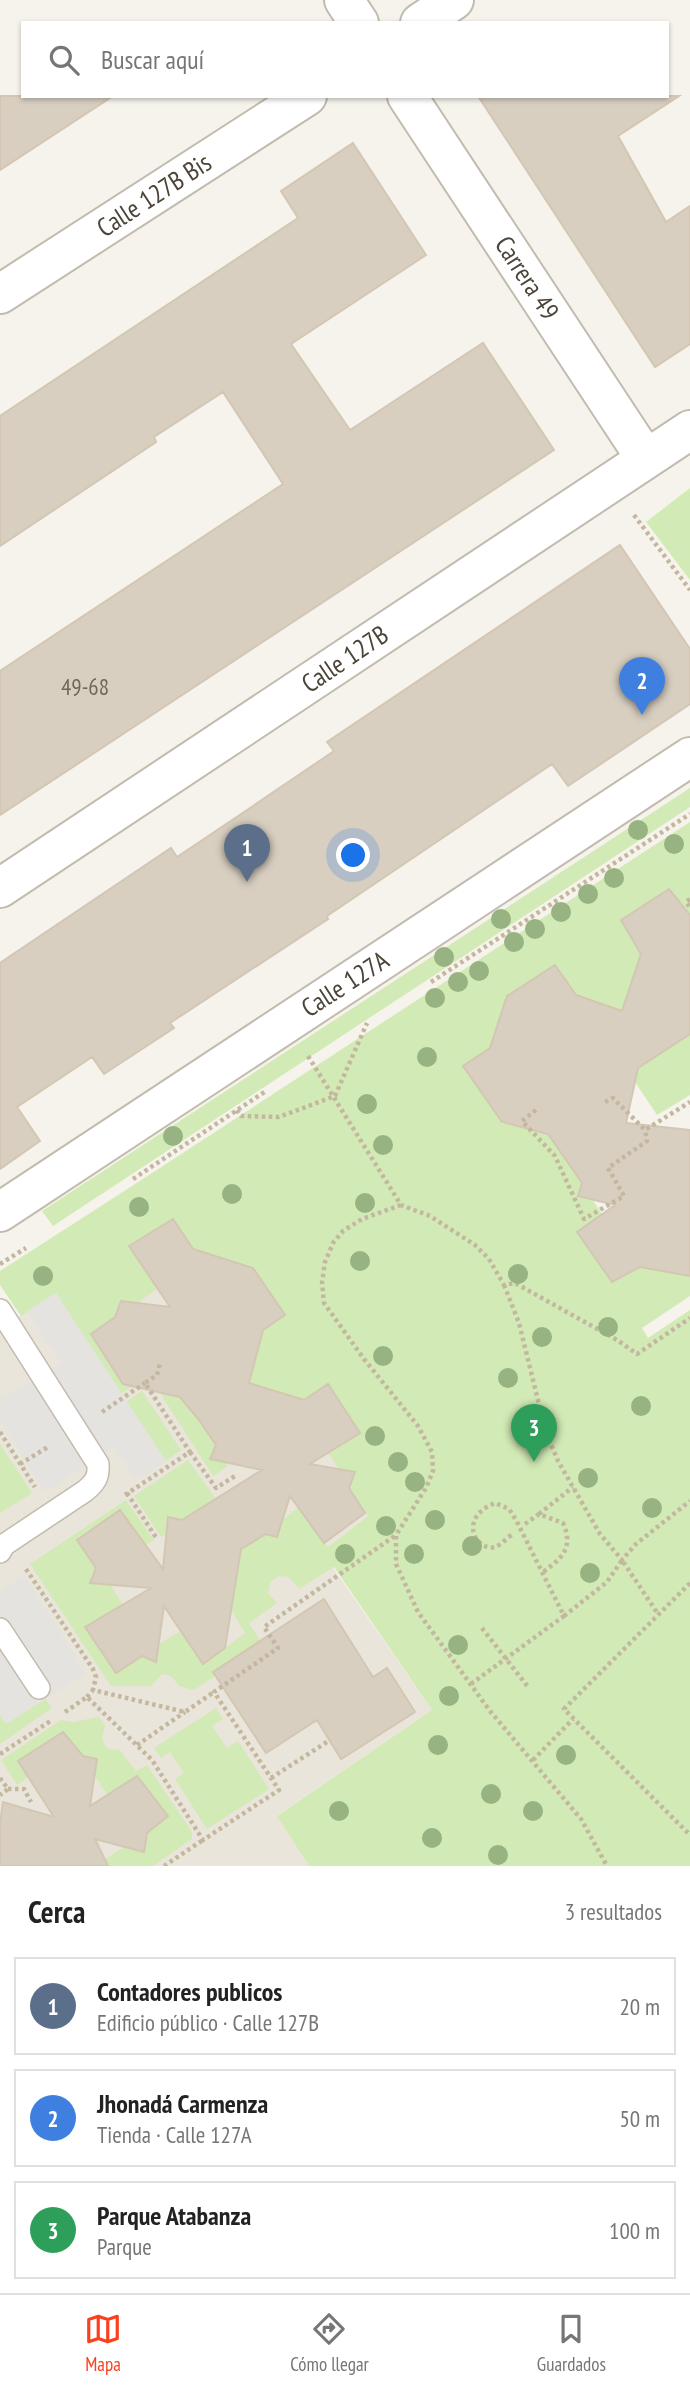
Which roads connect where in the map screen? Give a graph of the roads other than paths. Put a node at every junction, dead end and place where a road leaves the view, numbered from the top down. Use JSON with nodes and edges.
{"nodes":[{"id":1,"x":344,"y":0,"type":"edge"},
{"id":2,"x":454,"y":0,"type":"edge"},
{"id":3,"x":358,"y":21,"type":"edge"},
{"id":4,"x":423,"y":21,"type":"edge"},
{"id":5,"x":304,"y":98,"type":"edge"},
{"id":6,"x":408,"y":98,"type":"edge"},
{"id":7,"x":0,"y":294,"type":"edge"},
{"id":8,"x":690,"y":430,"type":"edge"},
{"id":9,"x":646,"y":459,"type":"junction"},
{"id":10,"x":690,"y":757,"type":"edge"},
{"id":11,"x":0,"y":888,"type":"edge"},
{"id":12,"x":0,"y":1212,"type":"edge"},
{"id":13,"x":0,"y":1310,"type":"edge"},
{"id":14,"x":0,"y":1552,"type":"edge"},
{"id":15,"x":0,"y":1629,"type":"edge"},
{"id":16,"x":39,"y":1688,"type":"dead end"}],
"edges":[{"from":1,"to":3,"type":"street"},
{"from":2,"to":4,"type":"street"},
{"from":5,"to":7,"type":"street","name":"Calle 127B Bis"},
{"from":6,"to":9,"type":"street","name":"Carrera 49"},
{"from":8,"to":9,"type":"street","name":"Calle 127B"},
{"from":9,"to":11,"type":"street","name":"Calle 127B"},
{"from":10,"to":12,"type":"street","name":"Calle 127A"},
{"from":13,"to":14,"type":"lane"},
{"from":15,"to":16,"type":"lane"}]}
